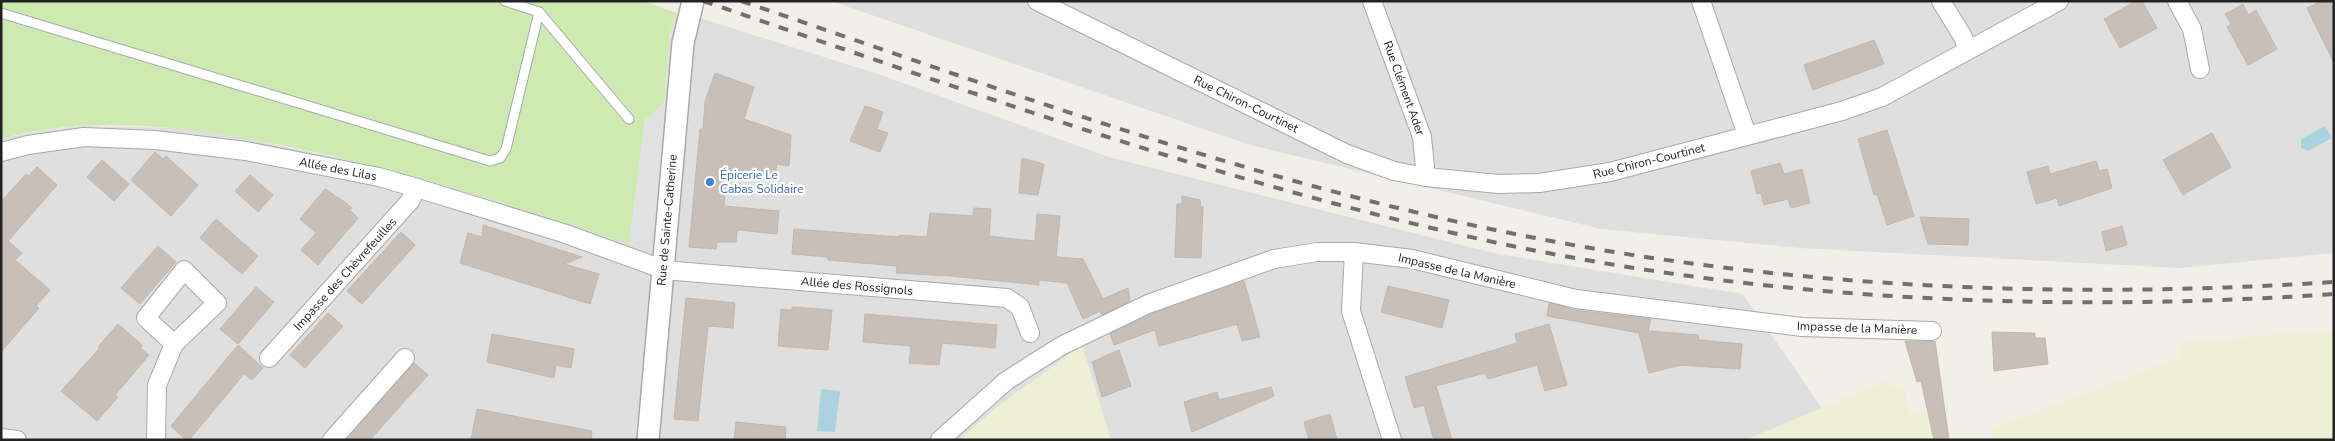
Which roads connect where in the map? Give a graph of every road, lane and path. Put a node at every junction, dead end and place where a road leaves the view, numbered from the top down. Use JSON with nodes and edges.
{"nodes":[{"id":1,"x":505,"y":1,"type":"edge"},
{"id":2,"x":693,"y":1,"type":"edge"},
{"id":3,"x":1037,"y":1,"type":"edge"},
{"id":4,"x":1372,"y":1,"type":"edge"},
{"id":5,"x":1701,"y":1,"type":"edge"},
{"id":6,"x":1942,"y":1,"type":"edge"},
{"id":7,"x":2059,"y":1,"type":"edge"},
{"id":8,"x":2177,"y":1,"type":"edge"},
{"id":9,"x":538,"y":12,"type":"junction"},
{"id":10,"x":1,"y":13,"type":"edge"},
{"id":11,"x":1968,"y":50,"type":"junction"},
{"id":12,"x":2200,"y":69,"type":"dead end"},
{"id":13,"x":629,"y":119,"type":"dead end"},
{"id":14,"x":1747,"y":136,"type":"junction"},
{"id":15,"x":1,"y":152,"type":"edge"},
{"id":16,"x":1426,"y":177,"type":"junction"},
{"id":17,"x":417,"y":188,"type":"junction"},
{"id":18,"x":1354,"y":252,"type":"junction"},
{"id":19,"x":663,"y":268,"type":"junction"},
{"id":20,"x":1932,"y":331,"type":"dead end"},
{"id":21,"x":1030,"y":333,"type":"dead end"},
{"id":22,"x":174,"y":344,"type":"dead end"},
{"id":23,"x":269,"y":358,"type":"dead end"},
{"id":24,"x":405,"y":358,"type":"dead end"},
{"id":25,"x":1,"y":438,"type":"edge"},
{"id":26,"x":17,"y":440,"type":"edge"},
{"id":27,"x":156,"y":440,"type":"edge"},
{"id":28,"x":332,"y":440,"type":"edge"},
{"id":29,"x":648,"y":440,"type":"edge"},
{"id":30,"x":940,"y":440,"type":"edge"},
{"id":31,"x":1392,"y":440,"type":"edge"}],
"edges":[{"from":1,"to":9,"type":"lane"},
{"from":2,"to":19,"type":"street","name":"Rue de Sainte-Catherine"},
{"from":3,"to":16,"type":"street","name":"Rue Chiron-Courtinet"},
{"from":4,"to":16,"type":"street","name":"Rue Clément Ader"},
{"from":5,"to":14,"type":"street"},
{"from":6,"to":11,"type":"street"},
{"from":7,"to":11,"type":"street","name":"Rue Chiron-Courtinet"},
{"from":8,"to":12,"type":"street"},
{"from":9,"to":10,"type":"lane"},
{"from":9,"to":13,"type":"lane"},
{"from":11,"to":14,"type":"street","name":"Rue Chiron-Courtinet"},
{"from":14,"to":16,"type":"street","name":"Rue Chiron-Courtinet"},
{"from":15,"to":17,"type":"street","name":"Allée des Lilas"},
{"from":17,"to":19,"type":"street","name":"Allée des Lilas"},
{"from":17,"to":23,"type":"street","name":"Impasse des Chèvrefeuilles"},
{"from":18,"to":20,"type":"street","name":"Impasse de la Manière"},
{"from":18,"to":30,"type":"street","name":"Impasse de la Manière"},
{"from":18,"to":31,"type":"street"},
{"from":19,"to":21,"type":"street","name":"Allée des Rossignols"},
{"from":19,"to":29,"type":"street","name":"Rue de Sainte-Catherine"},
{"from":22,"to":27,"type":"street"},
{"from":24,"to":28,"type":"street"},
{"from":25,"to":26,"type":"street"}]}
